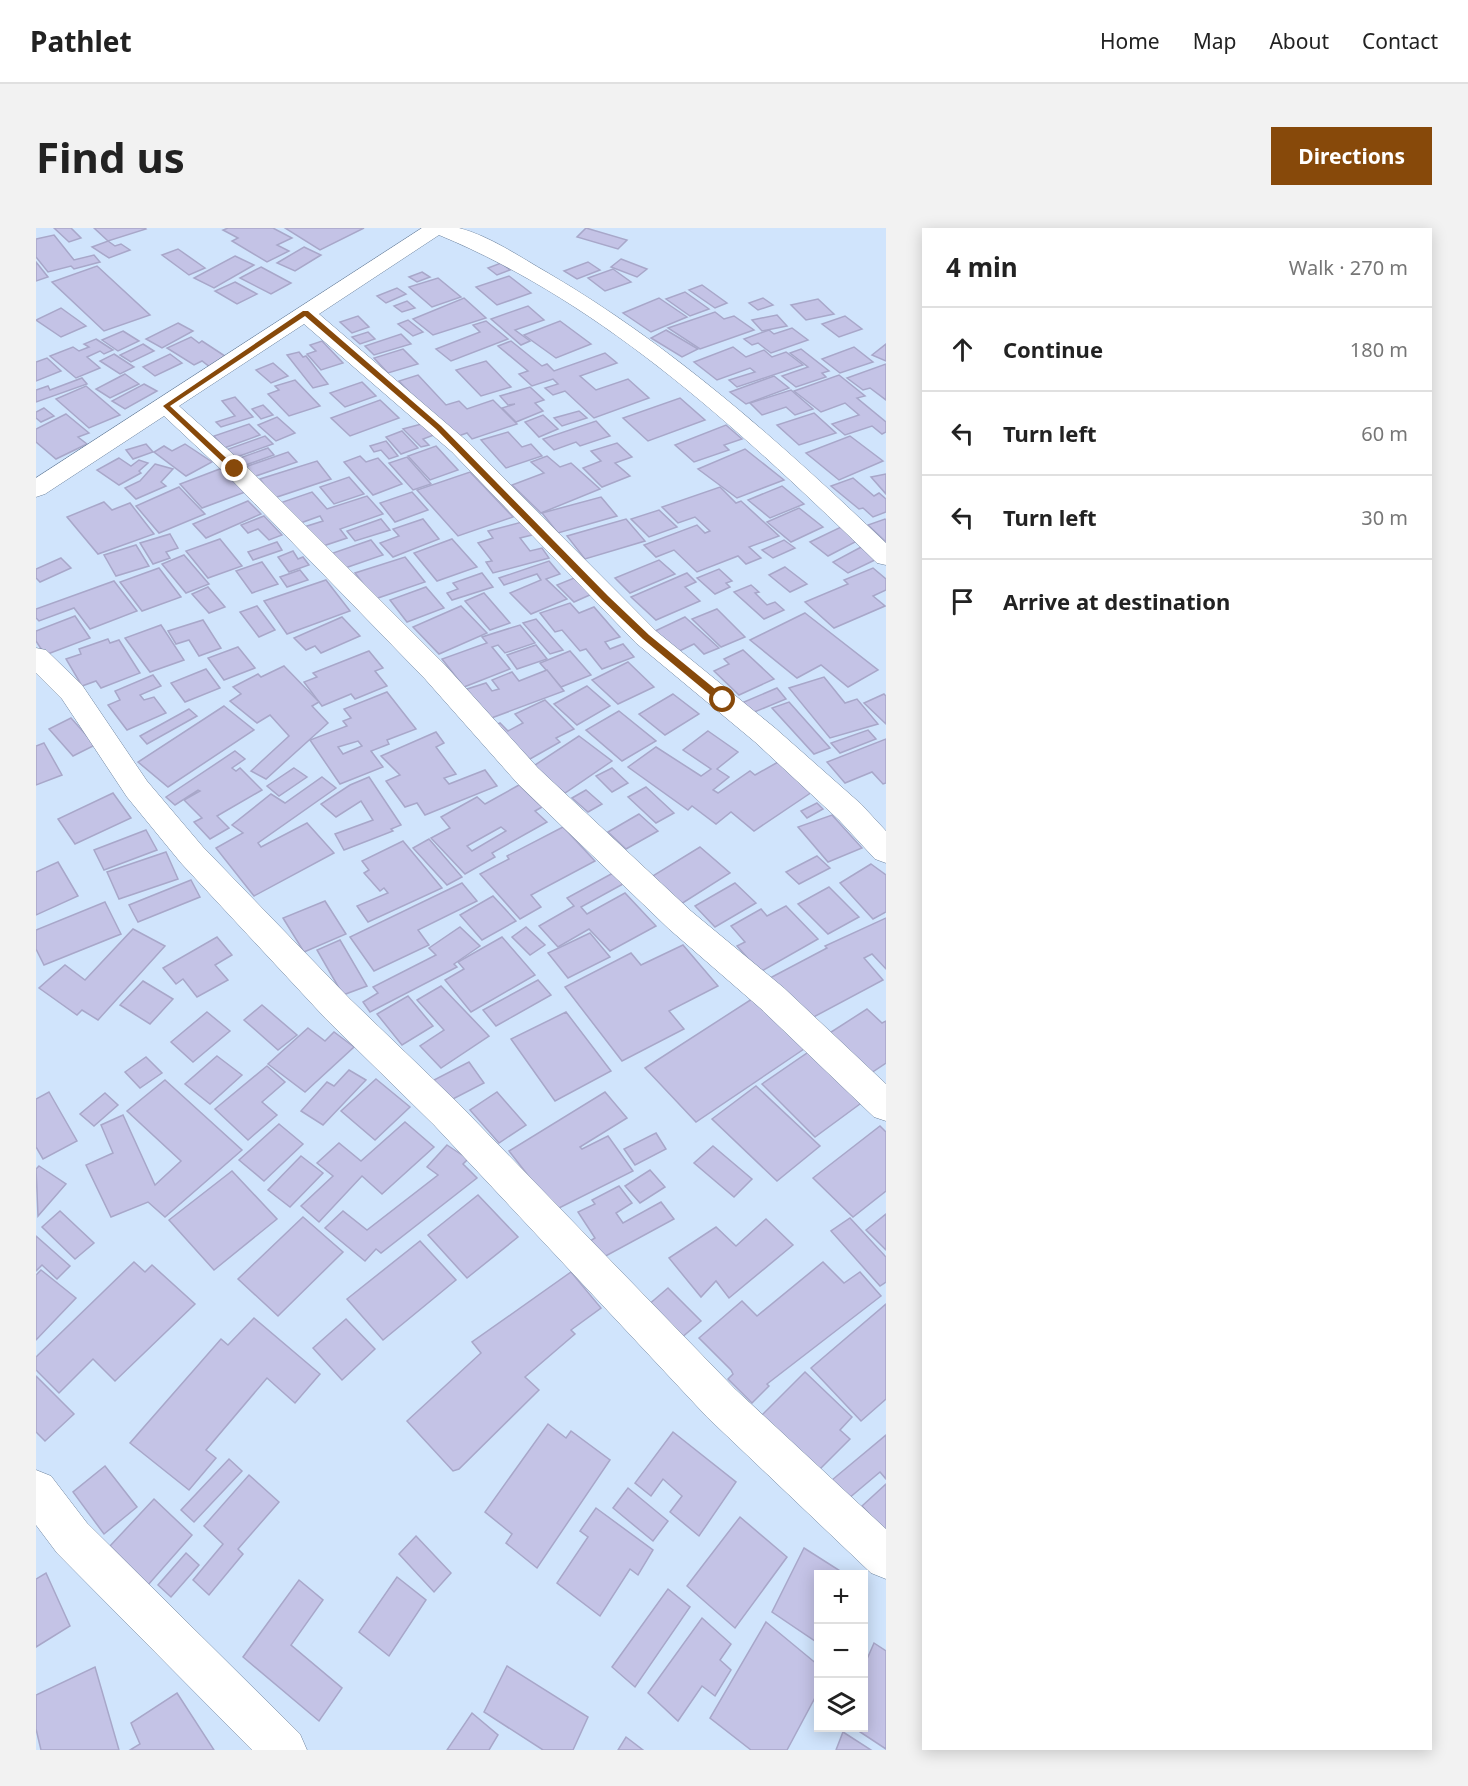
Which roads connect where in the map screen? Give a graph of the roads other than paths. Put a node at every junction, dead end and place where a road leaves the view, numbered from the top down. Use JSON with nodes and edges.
{"nodes":[{"id":1,"x":438,"y":228,"type":"edge"},
{"id":2,"x":305,"y":313,"type":"junction"},
{"id":3,"x":166,"y":406,"type":"junction"},
{"id":4,"x":36,"y":489,"type":"edge"},
{"id":5,"x":886,"y":556,"type":"edge"},
{"id":6,"x":36,"y":657,"type":"edge"},
{"id":7,"x":886,"y":851,"type":"edge"},
{"id":8,"x":886,"y":1106,"type":"edge"},
{"id":9,"x":36,"y":1491,"type":"edge"},
{"id":10,"x":886,"y":1558,"type":"edge"},
{"id":11,"x":284,"y":1750,"type":"edge"}],
"edges":[{"from":1,"to":2,"type":"street"},
{"from":1,"to":5,"type":"street"},
{"from":2,"to":3,"type":"street"},
{"from":2,"to":7,"type":"street"},
{"from":3,"to":4,"type":"street"},
{"from":3,"to":8,"type":"street"},
{"from":6,"to":10,"type":"street"},
{"from":9,"to":11,"type":"street"}]}
